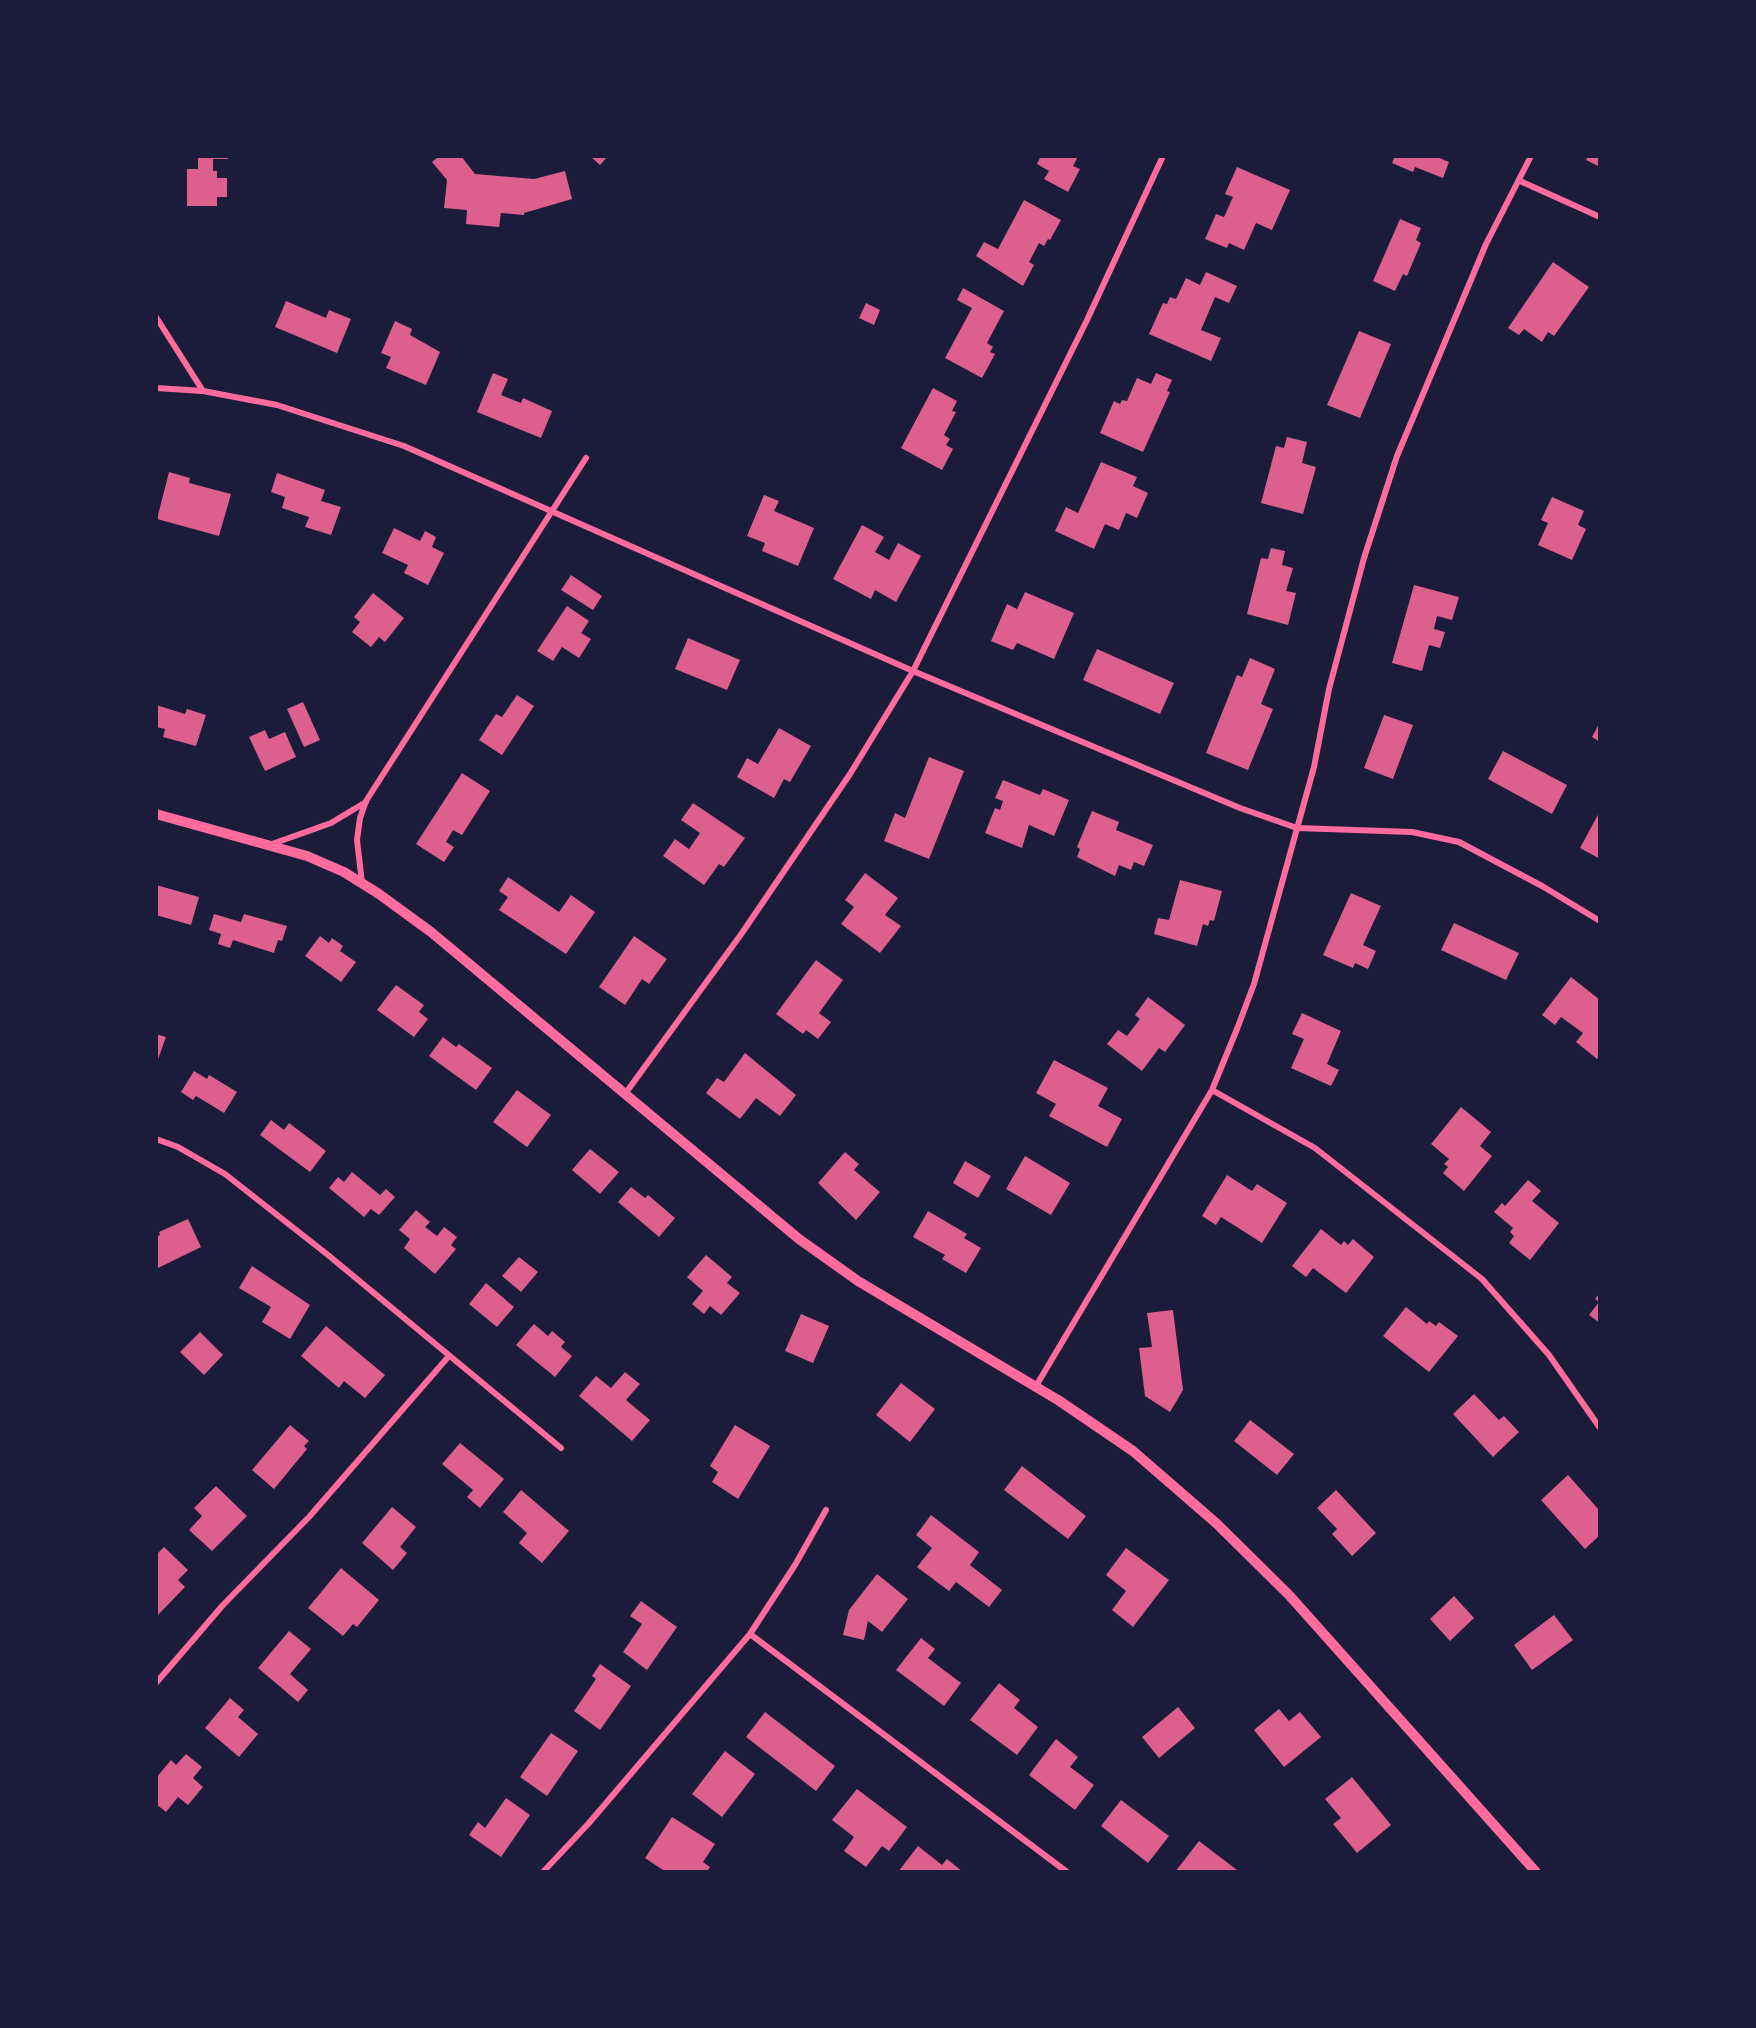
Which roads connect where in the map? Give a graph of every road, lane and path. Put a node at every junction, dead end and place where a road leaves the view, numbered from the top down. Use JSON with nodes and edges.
{"nodes":[{"id":1,"x":1163,"y":156,"type":"edge"},
{"id":2,"x":1531,"y":156,"type":"edge"},
{"id":3,"x":1520,"y":181,"type":"junction"},
{"id":4,"x":1600,"y":217,"type":"edge"},
{"id":5,"x":156,"y":317,"type":"edge"},
{"id":6,"x":156,"y":388,"type":"edge"},
{"id":7,"x":203,"y":391,"type":"junction"},
{"id":8,"x":586,"y":458,"type":"dead end"},
{"id":9,"x":552,"y":512,"type":"junction"},
{"id":10,"x":913,"y":671,"type":"junction"},
{"id":11,"x":366,"y":801,"type":"junction"},
{"id":12,"x":156,"y":814,"type":"edge"},
{"id":13,"x":1297,"y":828,"type":"junction"},
{"id":14,"x":271,"y":845,"type":"junction"},
{"id":15,"x":362,"y":883,"type":"junction"},
{"id":16,"x":1600,"y":921,"type":"edge"},
{"id":17,"x":1212,"y":1090,"type":"junction"},
{"id":18,"x":625,"y":1094,"type":"junction"},
{"id":19,"x":156,"y":1139,"type":"edge"},
{"id":20,"x":449,"y":1356,"type":"junction"},
{"id":21,"x":1036,"y":1386,"type":"junction"},
{"id":22,"x":1600,"y":1428,"type":"edge"},
{"id":23,"x":561,"y":1448,"type":"dead end"},
{"id":24,"x":826,"y":1510,"type":"dead end"},
{"id":25,"x":750,"y":1634,"type":"junction"},
{"id":26,"x":156,"y":1683,"type":"edge"},
{"id":27,"x":543,"y":1872,"type":"edge"},
{"id":28,"x":1067,"y":1872,"type":"edge"},
{"id":29,"x":1536,"y":1872,"type":"edge"}],
"edges":[{"from":1,"to":10,"type":"street"},
{"from":2,"to":3,"type":"street"},
{"from":3,"to":4,"type":"street"},
{"from":3,"to":13,"type":"street"},
{"from":5,"to":7,"type":"street"},
{"from":6,"to":7,"type":"street"},
{"from":7,"to":9,"type":"street"},
{"from":8,"to":9,"type":"street"},
{"from":9,"to":10,"type":"street"},
{"from":9,"to":11,"type":"street"},
{"from":10,"to":13,"type":"street"},
{"from":10,"to":18,"type":"street"},
{"from":11,"to":14,"type":"street"},
{"from":11,"to":15,"type":"street"},
{"from":12,"to":14,"type":"street"},
{"from":13,"to":16,"type":"street"},
{"from":13,"to":17,"type":"street"},
{"from":14,"to":15,"type":"street"},
{"from":15,"to":18,"type":"street"},
{"from":17,"to":21,"type":"street"},
{"from":17,"to":22,"type":"street"},
{"from":18,"to":21,"type":"street"},
{"from":19,"to":20,"type":"street"},
{"from":20,"to":23,"type":"street"},
{"from":20,"to":26,"type":"street"},
{"from":21,"to":29,"type":"street"},
{"from":24,"to":25,"type":"street"},
{"from":25,"to":27,"type":"street"},
{"from":25,"to":28,"type":"street"}]}
